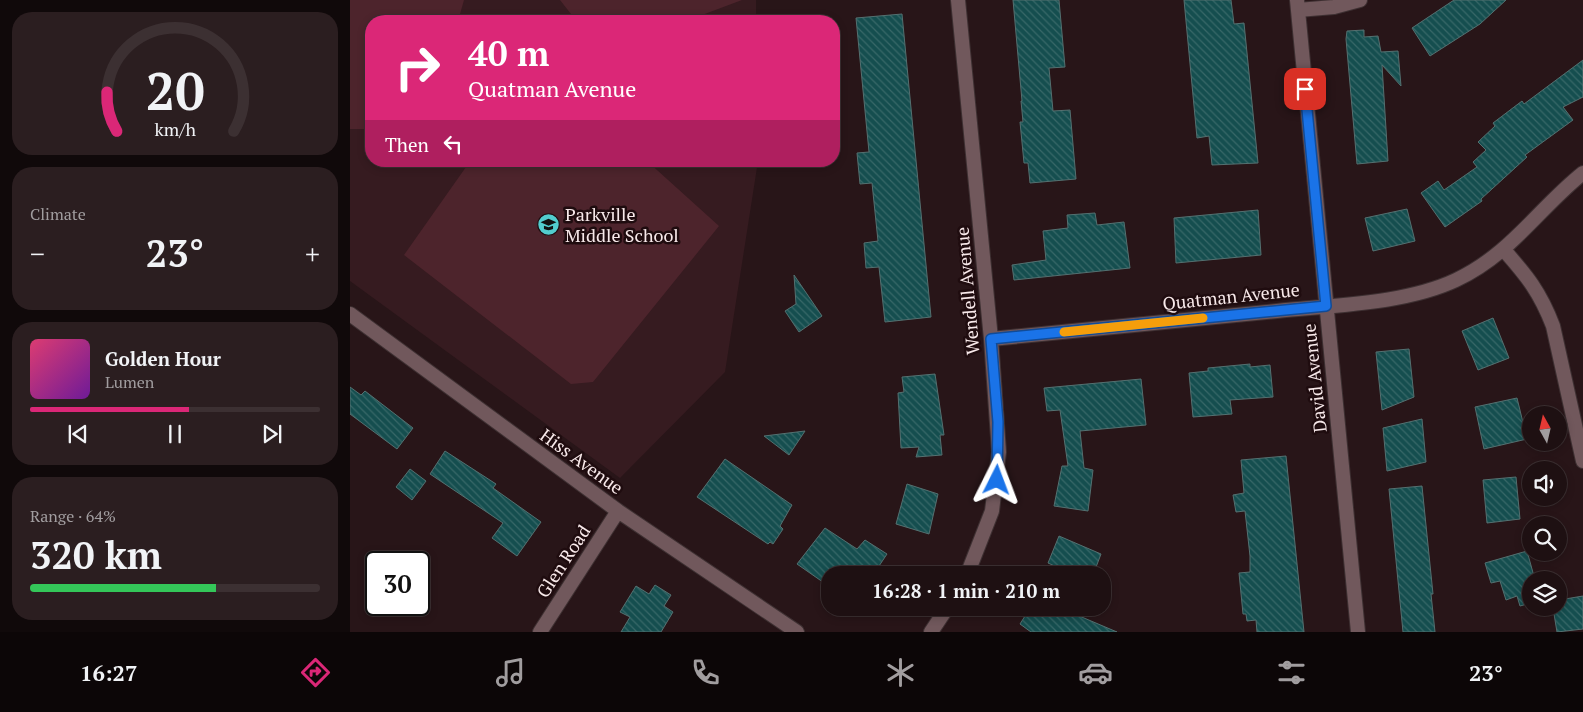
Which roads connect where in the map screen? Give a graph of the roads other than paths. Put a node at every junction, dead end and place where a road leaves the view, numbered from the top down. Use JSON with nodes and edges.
{"nodes":[{"id":1,"x":958,"y":0,"type":"edge"},
{"id":2,"x":1360,"y":0,"type":"edge"},
{"id":3,"x":1297,"y":5,"type":"edge"},
{"id":4,"x":1583,"y":173,"type":"edge"},
{"id":5,"x":1504,"y":250,"type":"junction"},
{"id":6,"x":1326,"y":306,"type":"junction"},
{"id":7,"x":350,"y":314,"type":"edge"},
{"id":8,"x":991,"y":339,"type":"junction"},
{"id":9,"x":1583,"y":461,"type":"edge"},
{"id":10,"x":618,"y":510,"type":"junction"},
{"id":11,"x":971,"y":566,"type":"edge"},
{"id":12,"x":942,"y":616,"type":"edge"},
{"id":13,"x":540,"y":632,"type":"edge"},
{"id":14,"x":797,"y":632,"type":"edge"},
{"id":15,"x":931,"y":632,"type":"edge"},
{"id":16,"x":1358,"y":632,"type":"edge"}],
"edges":[{"from":1,"to":8,"type":"street","name":"Wendell Avenue"},
{"from":2,"to":3,"type":"street"},
{"from":3,"to":6,"type":"street","name":"David Avenue"},
{"from":4,"to":5,"type":"street","name":"Quatman Avenue"},
{"from":5,"to":6,"type":"street","name":"Quatman Avenue"},
{"from":5,"to":9,"type":"street"},
{"from":6,"to":8,"type":"street","name":"Quatman Avenue"},
{"from":6,"to":16,"type":"street","name":"David Avenue"},
{"from":7,"to":10,"type":"street","name":"Hiss Avenue"},
{"from":8,"to":11,"type":"street","name":"Wendell Avenue"},
{"from":10,"to":13,"type":"street","name":"Glen Road"},
{"from":10,"to":14,"type":"street","name":"Hiss Avenue"},
{"from":12,"to":15,"type":"street"}]}
